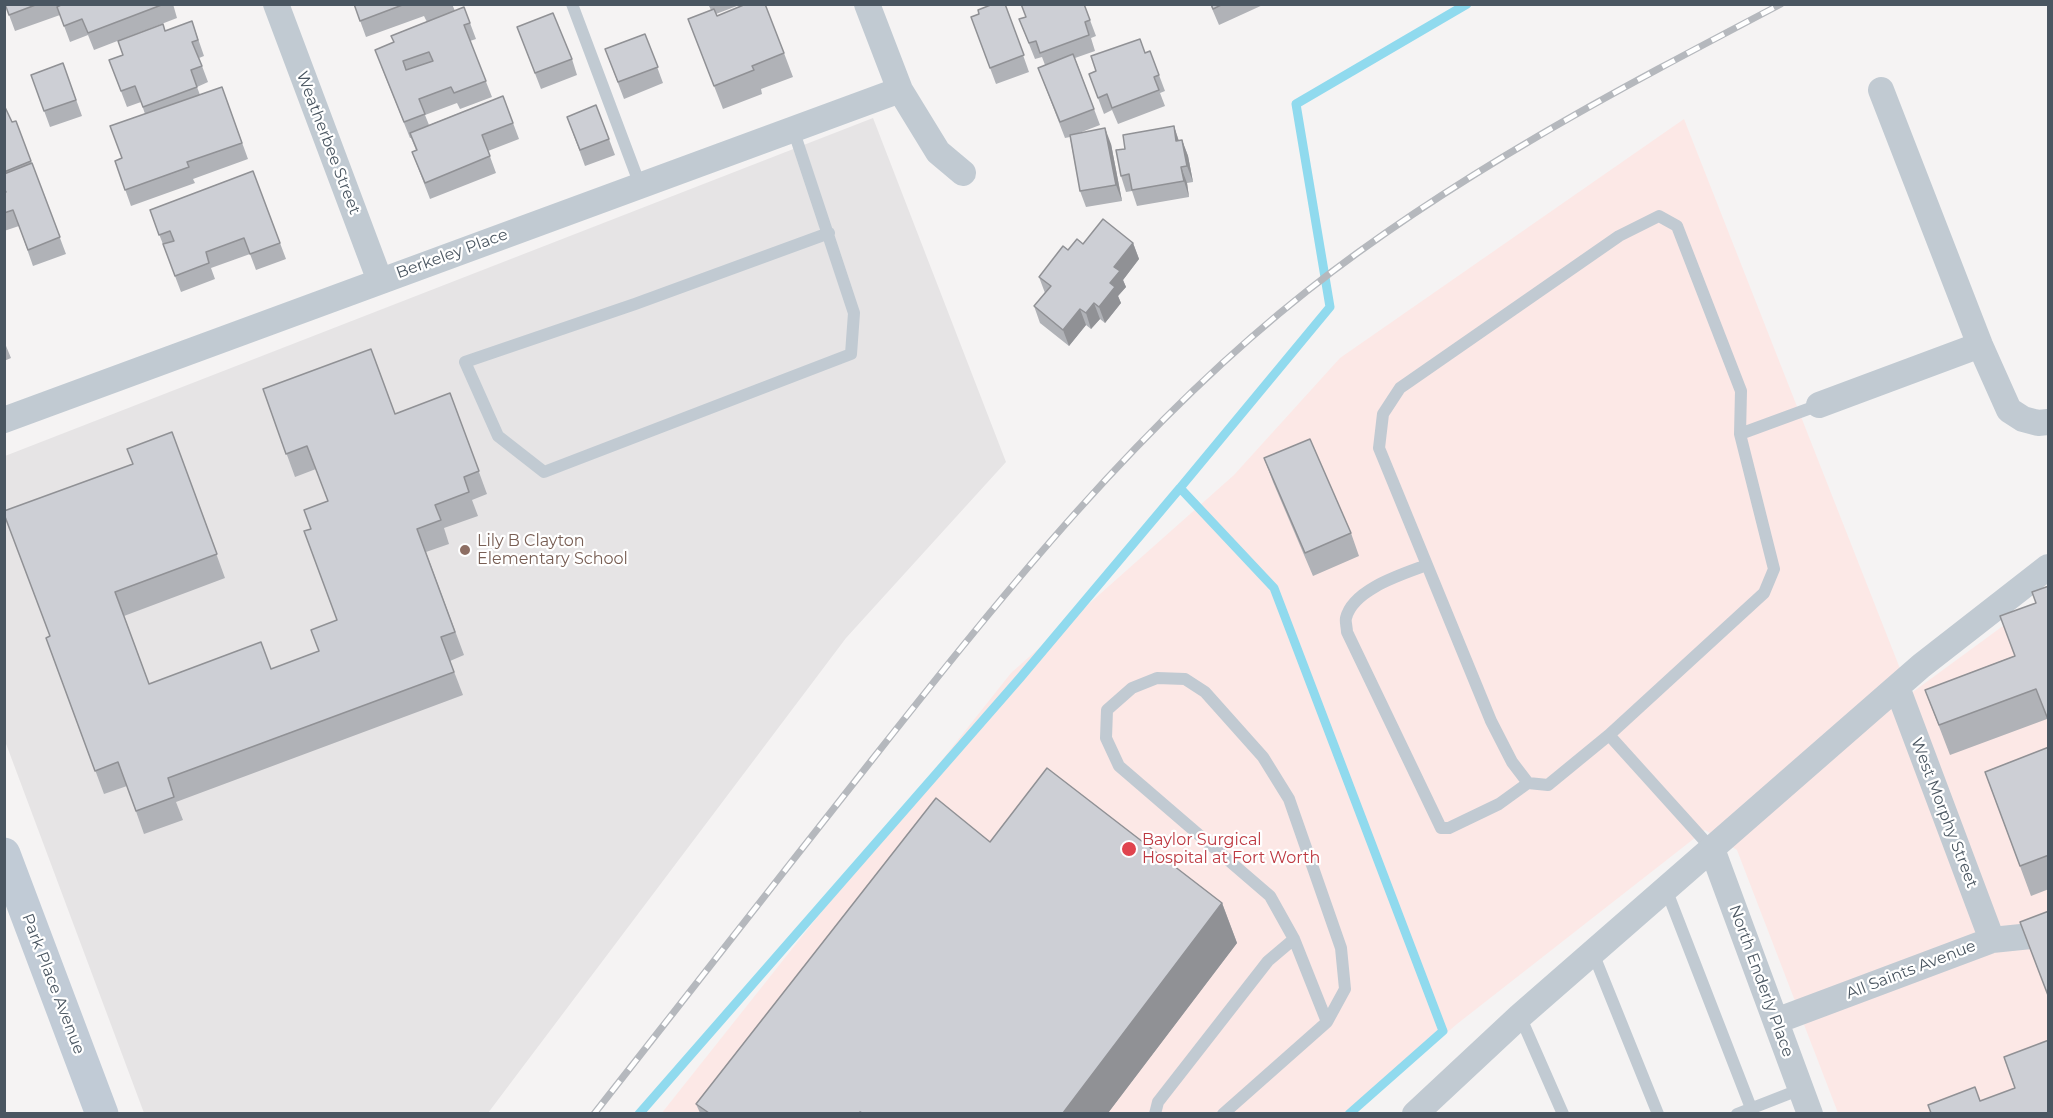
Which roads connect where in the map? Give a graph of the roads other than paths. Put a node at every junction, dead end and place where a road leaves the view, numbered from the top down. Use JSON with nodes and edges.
{"nodes":[{"id":1,"x":276,"y":4,"type":"edge"},
{"id":2,"x":572,"y":4,"type":"edge"},
{"id":3,"x":867,"y":4,"type":"edge"},
{"id":4,"x":900,"y":90,"type":"junction"},
{"id":5,"x":1881,"y":90,"type":"dead end"},
{"id":6,"x":793,"y":129,"type":"junction"},
{"id":7,"x":963,"y":173,"type":"dead end"},
{"id":8,"x":640,"y":185,"type":"junction"},
{"id":9,"x":829,"y":233,"type":"junction"},
{"id":10,"x":380,"y":281,"type":"junction"},
{"id":11,"x":1980,"y":345,"type":"junction"},
{"id":12,"x":1820,"y":405,"type":"joint"},
{"id":13,"x":4,"y":420,"type":"edge"},
{"id":14,"x":2049,"y":422,"type":"edge"},
{"id":15,"x":1740,"y":434,"type":"junction"},
{"id":16,"x":1427,"y":565,"type":"junction"},
{"id":17,"x":2049,"y":567,"type":"edge"},
{"id":18,"x":1897,"y":687,"type":"junction"},
{"id":19,"x":1609,"y":735,"type":"junction"},
{"id":20,"x":1528,"y":783,"type":"junction"},
{"id":21,"x":1712,"y":849,"type":"junction"},
{"id":22,"x":4,"y":854,"type":"edge"},
{"id":23,"x":1666,"y":889,"type":"junction"},
{"id":24,"x":2049,"y":930,"type":"edge"},
{"id":25,"x":1294,"y":939,"type":"junction"},
{"id":26,"x":1992,"y":940,"type":"junction"},
{"id":27,"x":1593,"y":953,"type":"junction"},
{"id":28,"x":1520,"y":1016,"type":"junction"},
{"id":29,"x":1327,"y":1022,"type":"junction"},
{"id":30,"x":1776,"y":1022,"type":"junction"},
{"id":31,"x":1800,"y":1089,"type":"junction"},
{"id":32,"x":1751,"y":1108,"type":"junction"},
{"id":33,"x":102,"y":1113,"type":"edge"},
{"id":34,"x":1155,"y":1113,"type":"edge"},
{"id":35,"x":1223,"y":1113,"type":"edge"},
{"id":36,"x":1415,"y":1113,"type":"edge"},
{"id":37,"x":1563,"y":1113,"type":"edge"},
{"id":38,"x":1658,"y":1113,"type":"edge"},
{"id":39,"x":1737,"y":1113,"type":"edge"},
{"id":40,"x":1810,"y":1113,"type":"edge"}],
"edges":[{"from":1,"to":10,"type":"street","name":"Weatherbee Street"},
{"from":2,"to":8,"type":"lane"},
{"from":3,"to":4,"type":"street"},
{"from":4,"to":6,"type":"street","name":"Berkeley Place"},
{"from":4,"to":7,"type":"street"},
{"from":5,"to":11,"type":"street"},
{"from":6,"to":8,"type":"street","name":"Berkeley Place"},
{"from":6,"to":9,"type":"lane"},
{"from":8,"to":10,"type":"street","name":"Berkeley Place"},
{"from":9,"to":9,"type":"lane"},
{"from":10,"to":13,"type":"street","name":"Berkeley Place"},
{"from":11,"to":12,"type":"street"},
{"from":11,"to":14,"type":"street"},
{"from":12,"to":15,"type":"lane"},
{"from":15,"to":16,"type":"lane"},
{"from":15,"to":19,"type":"lane"},
{"from":16,"to":20,"type":"lane"},
{"from":16,"to":20,"type":"lane"},
{"from":17,"to":18,"type":"street"},
{"from":18,"to":21,"type":"street"},
{"from":18,"to":26,"type":"street","name":"West Morphy Street"},
{"from":19,"to":20,"type":"lane"},
{"from":19,"to":21,"type":"lane"},
{"from":21,"to":23,"type":"street"},
{"from":21,"to":30,"type":"street","name":"North Enderly Place"},
{"from":22,"to":33,"type":"street","name":"Park Place Avenue"},
{"from":23,"to":27,"type":"street"},
{"from":23,"to":32,"type":"lane"},
{"from":24,"to":26,"type":"street","name":"All Saints Avenue"},
{"from":25,"to":29,"type":"lane"},
{"from":25,"to":29,"type":"lane"},
{"from":25,"to":34,"type":"lane"},
{"from":26,"to":30,"type":"street","name":"All Saints Avenue"},
{"from":27,"to":28,"type":"street"},
{"from":27,"to":38,"type":"lane"},
{"from":28,"to":36,"type":"street"},
{"from":28,"to":37,"type":"lane"},
{"from":29,"to":35,"type":"lane"},
{"from":30,"to":31,"type":"street","name":"North Enderly Place"},
{"from":31,"to":32,"type":"lane"},
{"from":31,"to":40,"type":"street","name":"North Enderly Place"},
{"from":32,"to":39,"type":"lane"}]}
